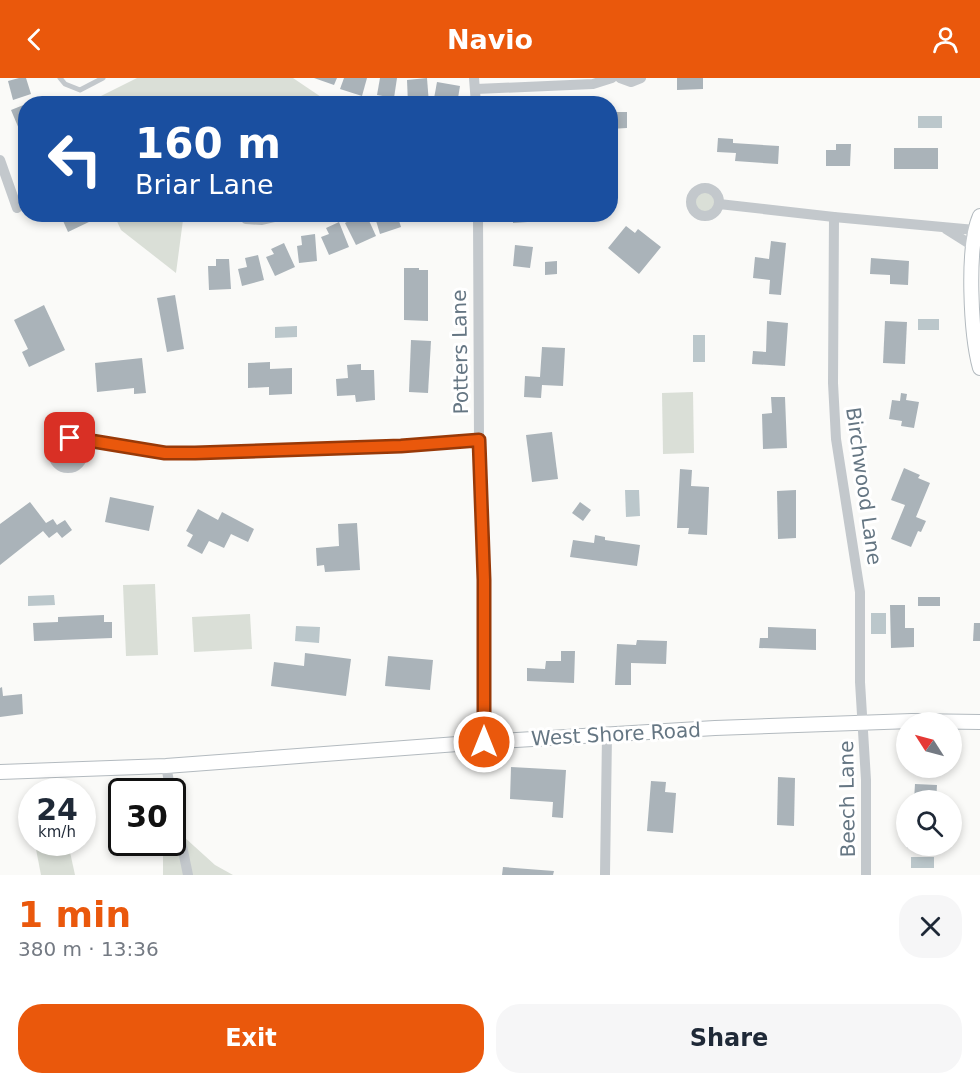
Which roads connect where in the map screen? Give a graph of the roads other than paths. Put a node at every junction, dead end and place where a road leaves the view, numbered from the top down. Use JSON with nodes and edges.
{"nodes":[{"id":1,"x":60,"y":78,"type":"edge"},
{"id":2,"x":103,"y":78,"type":"edge"},
{"id":3,"x":612,"y":78,"type":"edge"},
{"id":4,"x":620,"y":78,"type":"edge"},
{"id":5,"x":641,"y":78,"type":"edge"},
{"id":6,"x":475,"y":83,"type":"edge"},
{"id":7,"x":0,"y":160,"type":"edge"},
{"id":8,"x":719,"y":204,"type":"dead end"},
{"id":9,"x":17,"y":208,"type":"dead end"},
{"id":10,"x":834,"y":217,"type":"junction"},
{"id":11,"x":478,"y":222,"type":"edge"},
{"id":12,"x":978,"y":223,"type":"edge"},
{"id":13,"x":944,"y":227,"type":"junction"},
{"id":14,"x":973,"y":246,"type":"junction"},
{"id":15,"x":980,"y":368,"type":"edge"},
{"id":16,"x":479,"y":440,"type":"junction"},
{"id":17,"x":78,"y":442,"type":"dead end"},
{"id":18,"x":980,"y":722,"type":"edge"},
{"id":19,"x":863,"y":723,"type":"junction"},
{"id":20,"x":607,"y":735,"type":"junction"},
{"id":21,"x":484,"y":742,"type":"junction"},
{"id":22,"x":166,"y":766,"type":"junction"},
{"id":23,"x":0,"y":772,"type":"edge"},
{"id":24,"x":168,"y":778,"type":"edge"},
{"id":25,"x":184,"y":856,"type":"edge"},
{"id":26,"x":188,"y":875,"type":"edge"},
{"id":27,"x":605,"y":875,"type":"edge"},
{"id":28,"x":866,"y":875,"type":"edge"}],
"edges":[{"from":1,"to":2,"type":"lane"},
{"from":3,"to":6,"type":"street"},
{"from":4,"to":5,"type":"street"},
{"from":7,"to":9,"type":"street"},
{"from":8,"to":10,"type":"street"},
{"from":10,"to":13,"type":"street"},
{"from":10,"to":19,"type":"street","name":"Birchwood Lane"},
{"from":11,"to":16,"type":"street","name":"Potters Lane"},
{"from":12,"to":13,"type":"street"},
{"from":12,"to":14,"type":"main road"},
{"from":13,"to":14,"type":"street"},
{"from":14,"to":15,"type":"main road"},
{"from":16,"to":17,"type":"street"},
{"from":16,"to":21,"type":"street","name":"Potters Lane"},
{"from":18,"to":19,"type":"main road","name":"West Shore Road"},
{"from":19,"to":20,"type":"main road","name":"West Shore Road"},
{"from":19,"to":28,"type":"street","name":"Beech Lane"},
{"from":20,"to":21,"type":"main road","name":"West Shore Road"},
{"from":20,"to":27,"type":"street"},
{"from":21,"to":22,"type":"main road","name":"West Shore Road"},
{"from":22,"to":23,"type":"main road","name":"West Shore Road"},
{"from":22,"to":24,"type":"street"},
{"from":25,"to":26,"type":"street"}]}
